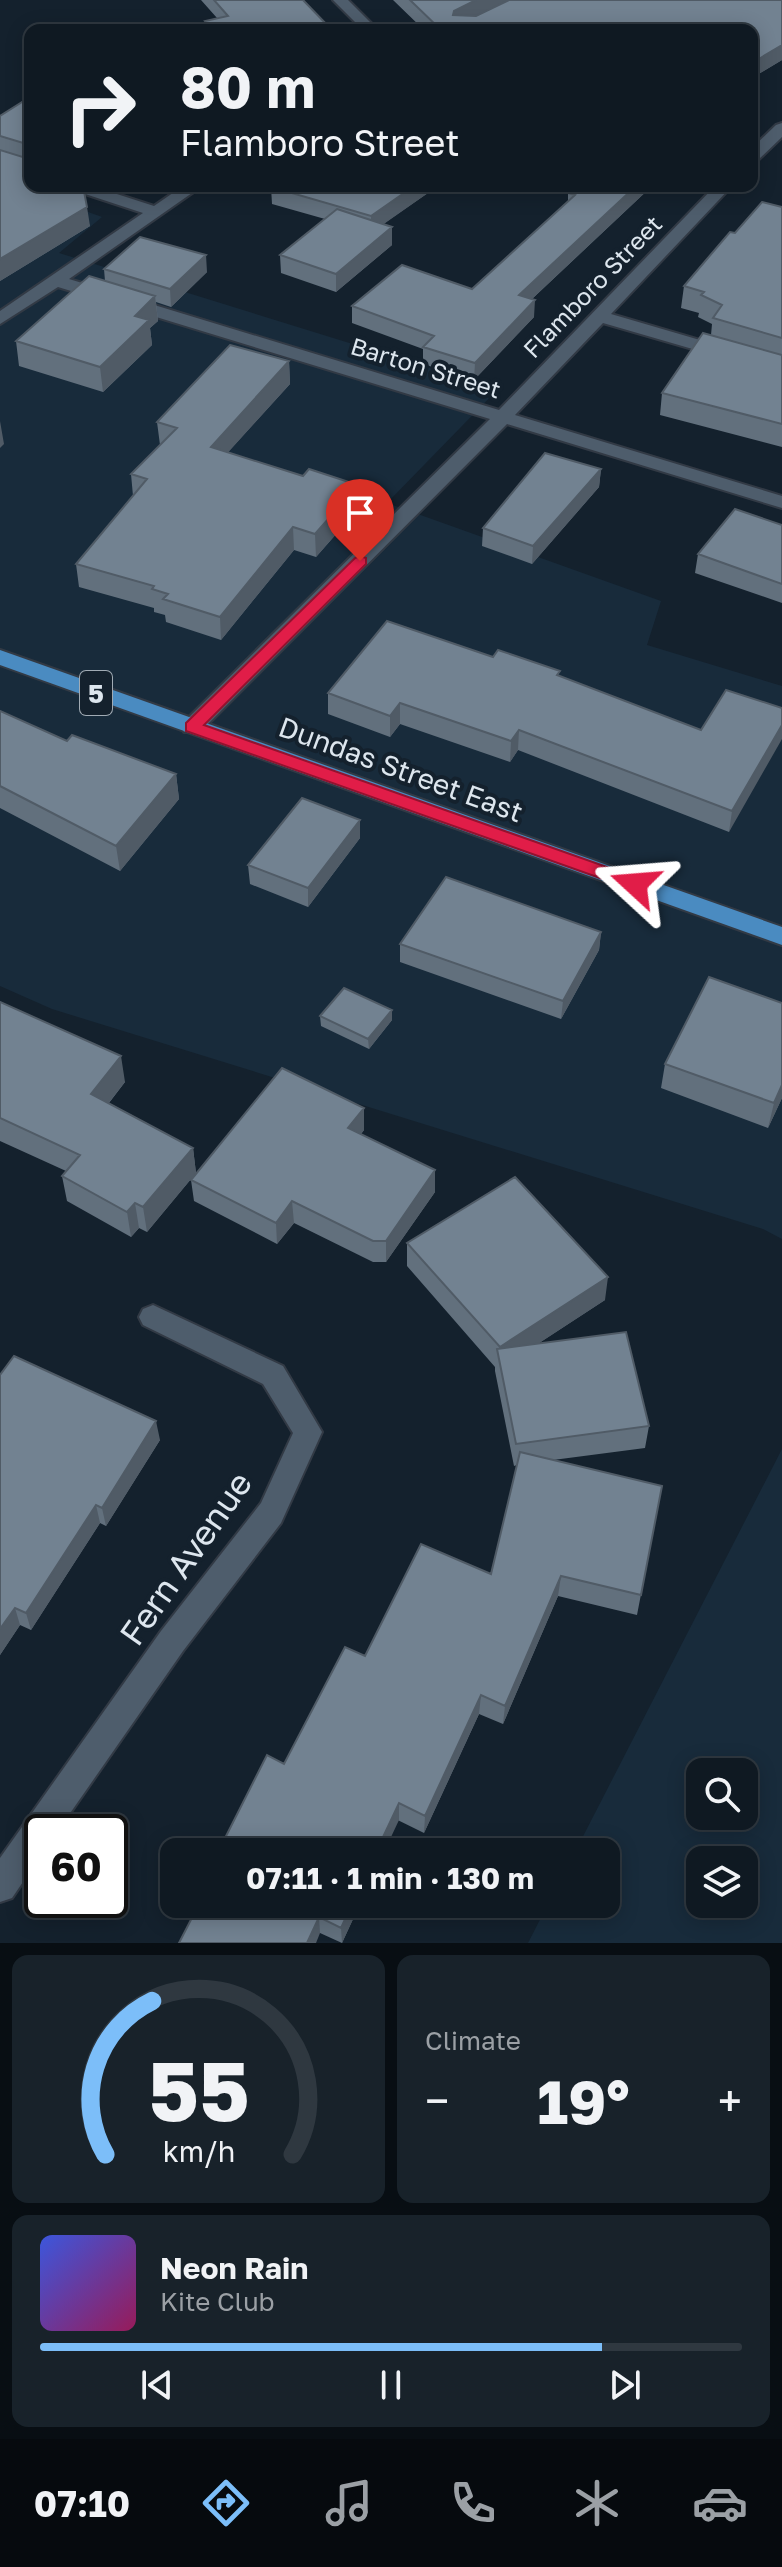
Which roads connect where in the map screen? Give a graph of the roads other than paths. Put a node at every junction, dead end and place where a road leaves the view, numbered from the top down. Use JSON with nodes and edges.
{"nodes":[{"id":1,"x":340,"y":0,"type":"edge"},
{"id":2,"x":365,"y":24,"type":"edge"},
{"id":3,"x":782,"y":128,"type":"edge"},
{"id":4,"x":758,"y":151,"type":"edge"},
{"id":5,"x":94,"y":192,"type":"edge"},
{"id":6,"x":185,"y":192,"type":"edge"},
{"id":7,"x":718,"y":192,"type":"edge"},
{"id":8,"x":155,"y":212,"type":"junction"},
{"id":9,"x":54,"y":280,"type":"junction"},
{"id":10,"x":599,"y":316,"type":"junction"},
{"id":11,"x":0,"y":319,"type":"edge"},
{"id":12,"x":782,"y":370,"type":"edge"},
{"id":13,"x":503,"y":417,"type":"junction"},
{"id":14,"x":782,"y":502,"type":"edge"},
{"id":15,"x":0,"y":657,"type":"edge"},
{"id":16,"x":192,"y":727,"type":"junction"},
{"id":17,"x":782,"y":936,"type":"edge"},
{"id":18,"x":153,"y":1317,"type":"dead end"},
{"id":19,"x":0,"y":1886,"type":"edge"}],
"edges":[{"from":1,"to":2,"type":"street"},
{"from":3,"to":4,"type":"street"},
{"from":5,"to":8,"type":"street"},
{"from":6,"to":8,"type":"street"},
{"from":7,"to":10,"type":"street","name":"Flamboro Street"},
{"from":8,"to":9,"type":"street"},
{"from":9,"to":11,"type":"street"},
{"from":9,"to":13,"type":"street","name":"Barton Street"},
{"from":10,"to":12,"type":"street"},
{"from":10,"to":13,"type":"street","name":"Flamboro Street"},
{"from":13,"to":14,"type":"street","name":"Barton Street"},
{"from":13,"to":16,"type":"street","name":"Flamboro Street"},
{"from":15,"to":16,"type":"main road","name":"Dundas Street East","number":"5"},
{"from":16,"to":17,"type":"main road","name":"Dundas Street East","number":"5"},
{"from":18,"to":19,"type":"street","name":"Fern Avenue"}]}
